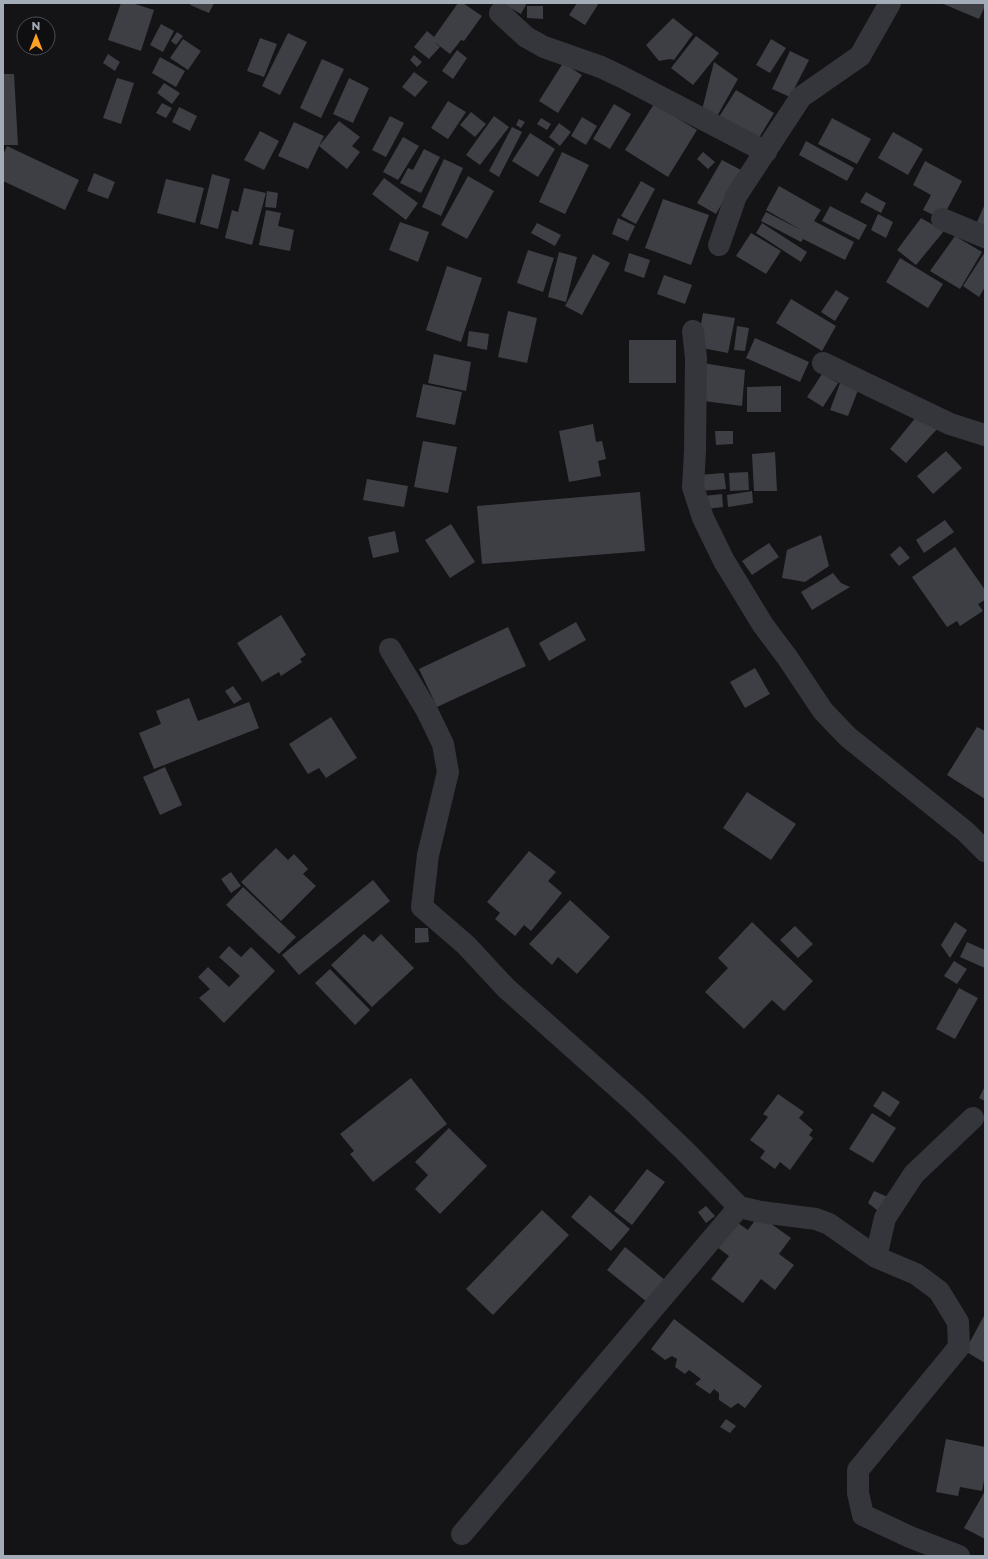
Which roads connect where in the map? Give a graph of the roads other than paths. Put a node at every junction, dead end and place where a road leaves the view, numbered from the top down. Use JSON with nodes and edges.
{"nodes":[{"id":1,"x":890,"y":3,"type":"edge"},
{"id":2,"x":500,"y":13,"type":"dead end"},
{"id":3,"x":766,"y":152,"type":"junction"},
{"id":4,"x":942,"y":219,"type":"dead end"},
{"id":5,"x":985,"y":237,"type":"edge"},
{"id":6,"x":719,"y":245,"type":"dead end"},
{"id":7,"x":693,"y":331,"type":"dead end"},
{"id":8,"x":823,"y":363,"type":"dead end"},
{"id":9,"x":985,"y":435,"type":"edge"},
{"id":10,"x":390,"y":649,"type":"dead end"},
{"id":11,"x":985,"y":850,"type":"edge"},
{"id":12,"x":973,"y":1118,"type":"dead end"},
{"id":13,"x":739,"y":1207,"type":"junction"},
{"id":14,"x":876,"y":1257,"type":"junction"},
{"id":15,"x":462,"y":1534,"type":"dead end"},
{"id":16,"x":959,"y":1556,"type":"edge"}],
"edges":[{"from":1,"to":3,"type":"street"},
{"from":2,"to":3,"type":"street"},
{"from":3,"to":6,"type":"street"},
{"from":4,"to":5,"type":"street"},
{"from":7,"to":11,"type":"street"},
{"from":8,"to":9,"type":"street"},
{"from":10,"to":13,"type":"street"},
{"from":12,"to":14,"type":"street"},
{"from":13,"to":14,"type":"street"},
{"from":13,"to":15,"type":"street"},
{"from":14,"to":16,"type":"street"}]}
